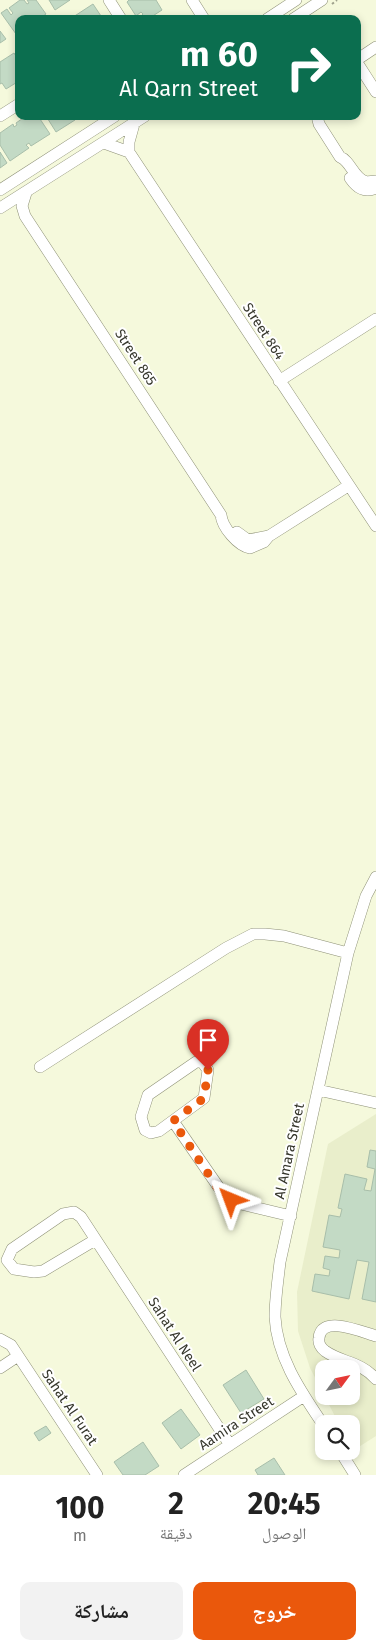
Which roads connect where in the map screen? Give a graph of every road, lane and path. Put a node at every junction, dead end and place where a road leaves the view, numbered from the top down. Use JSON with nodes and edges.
{"nodes":[{"id":1,"x":109,"y":0,"type":"edge"},
{"id":2,"x":192,"y":0,"type":"edge"},
{"id":3,"x":296,"y":0,"type":"edge"},
{"id":4,"x":322,"y":0,"type":"edge"},
{"id":5,"x":118,"y":15,"type":"edge"},
{"id":6,"x":201,"y":15,"type":"edge"},
{"id":7,"x":273,"y":15,"type":"edge"},
{"id":8,"x":299,"y":15,"type":"edge"},
{"id":9,"x":376,"y":46,"type":"edge"},
{"id":10,"x":361,"y":57,"type":"edge"},
{"id":11,"x":361,"y":69,"type":"edge"},
{"id":12,"x":376,"y":92,"type":"edge"},
{"id":13,"x":15,"y":107,"type":"edge"},
{"id":14,"x":0,"y":116,"type":"edge"},
{"id":15,"x":109,"y":120,"type":"edge"},
{"id":16,"x":140,"y":120,"type":"edge"},
{"id":17,"x":316,"y":120,"type":"edge"},
{"id":18,"x":134,"y":124,"type":"junction"},
{"id":19,"x":104,"y":143,"type":"junction"},
{"id":20,"x":129,"y":152,"type":"junction"},
{"id":21,"x":340,"y":157,"type":"junction"},
{"id":22,"x":376,"y":181,"type":"edge"},
{"id":23,"x":376,"y":188,"type":"edge"},
{"id":24,"x":0,"y":190,"type":"edge"},
{"id":25,"x":26,"y":193,"type":"junction"},
{"id":26,"x":0,"y":208,"type":"edge"},
{"id":27,"x":25,"y":216,"type":"junction"},
{"id":28,"x":376,"y":319,"type":"edge"},
{"id":29,"x":279,"y":381,"type":"junction"},
{"id":30,"x":348,"y":486,"type":"junction"},
{"id":31,"x":376,"y":526,"type":"edge"},
{"id":32,"x":376,"y":877,"type":"edge"},
{"id":33,"x":348,"y":954,"type":"junction"},
{"id":34,"x":40,"y":1067,"type":"dead end"},
{"id":35,"x":318,"y":1090,"type":"junction"},
{"id":36,"x":376,"y":1102,"type":"edge"},
{"id":37,"x":173,"y":1121,"type":"junction"},
{"id":38,"x":290,"y":1216,"type":"junction"},
{"id":39,"x":95,"y":1240,"type":"junction"},
{"id":40,"x":376,"y":1336,"type":"edge"},
{"id":41,"x":0,"y":1339,"type":"edge"},
{"id":42,"x":18,"y":1356,"type":"junction"},
{"id":43,"x":0,"y":1368,"type":"edge"},
{"id":44,"x":376,"y":1379,"type":"edge"},
{"id":45,"x":304,"y":1396,"type":"junction"},
{"id":46,"x":317,"y":1415,"type":"edge"},
{"id":47,"x":230,"y":1445,"type":"junction"},
{"id":48,"x":345,"y":1460,"type":"edge"},
{"id":49,"x":353,"y":1474,"type":"edge"},
{"id":50,"x":97,"y":1475,"type":"edge"},
{"id":51,"x":184,"y":1475,"type":"edge"}],
"edges":[{"from":1,"to":5,"type":"street"},
{"from":2,"to":6,"type":"street"},
{"from":3,"to":7,"type":"street"},
{"from":4,"to":8,"type":"street"},
{"from":9,"to":10,"type":"street"},
{"from":11,"to":12,"type":"street"},
{"from":13,"to":14,"type":"street"},
{"from":15,"to":24,"type":"street"},
{"from":16,"to":18,"type":"street"},
{"from":17,"to":21,"type":"street"},
{"from":18,"to":19,"type":"street"},
{"from":18,"to":20,"type":"street"},
{"from":19,"to":20,"type":"street"},
{"from":19,"to":25,"type":"street"},
{"from":20,"to":29,"type":"street","name":"Street 864"},
{"from":21,"to":22,"type":"street"},
{"from":21,"to":23,"type":"street"},
{"from":25,"to":26,"type":"street"},
{"from":25,"to":27,"type":"street"},
{"from":26,"to":27,"type":"street"},
{"from":27,"to":30,"type":"street","name":"Street 865"},
{"from":28,"to":29,"type":"street"},
{"from":29,"to":30,"type":"street","name":"Street 864"},
{"from":30,"to":31,"type":"street","name":"Street 864"},
{"from":32,"to":33,"type":"street","name":"Al Amara Street"},
{"from":33,"to":34,"type":"street"},
{"from":33,"to":35,"type":"street","name":"Al Amara Street"},
{"from":35,"to":36,"type":"street"},
{"from":35,"to":38,"type":"street","name":"Al Amara Street"},
{"from":37,"to":37,"type":"street"},
{"from":37,"to":38,"type":"street"},
{"from":38,"to":45,"type":"street","name":"Al Amara Street"},
{"from":39,"to":39,"type":"street","name":"Sahat Al Neel"},
{"from":39,"to":47,"type":"street","name":"Sahat Al Neel"},
{"from":40,"to":44,"type":"street"},
{"from":41,"to":42,"type":"street","name":"Sahat Al Furat"},
{"from":42,"to":43,"type":"street"},
{"from":42,"to":50,"type":"street","name":"Sahat Al Furat"},
{"from":45,"to":46,"type":"street","name":"Al Amara Street"},
{"from":45,"to":47,"type":"street","name":"Aamira Street"},
{"from":47,"to":51,"type":"street","name":"Aamira Street"},
{"from":48,"to":49,"type":"street"}]}
